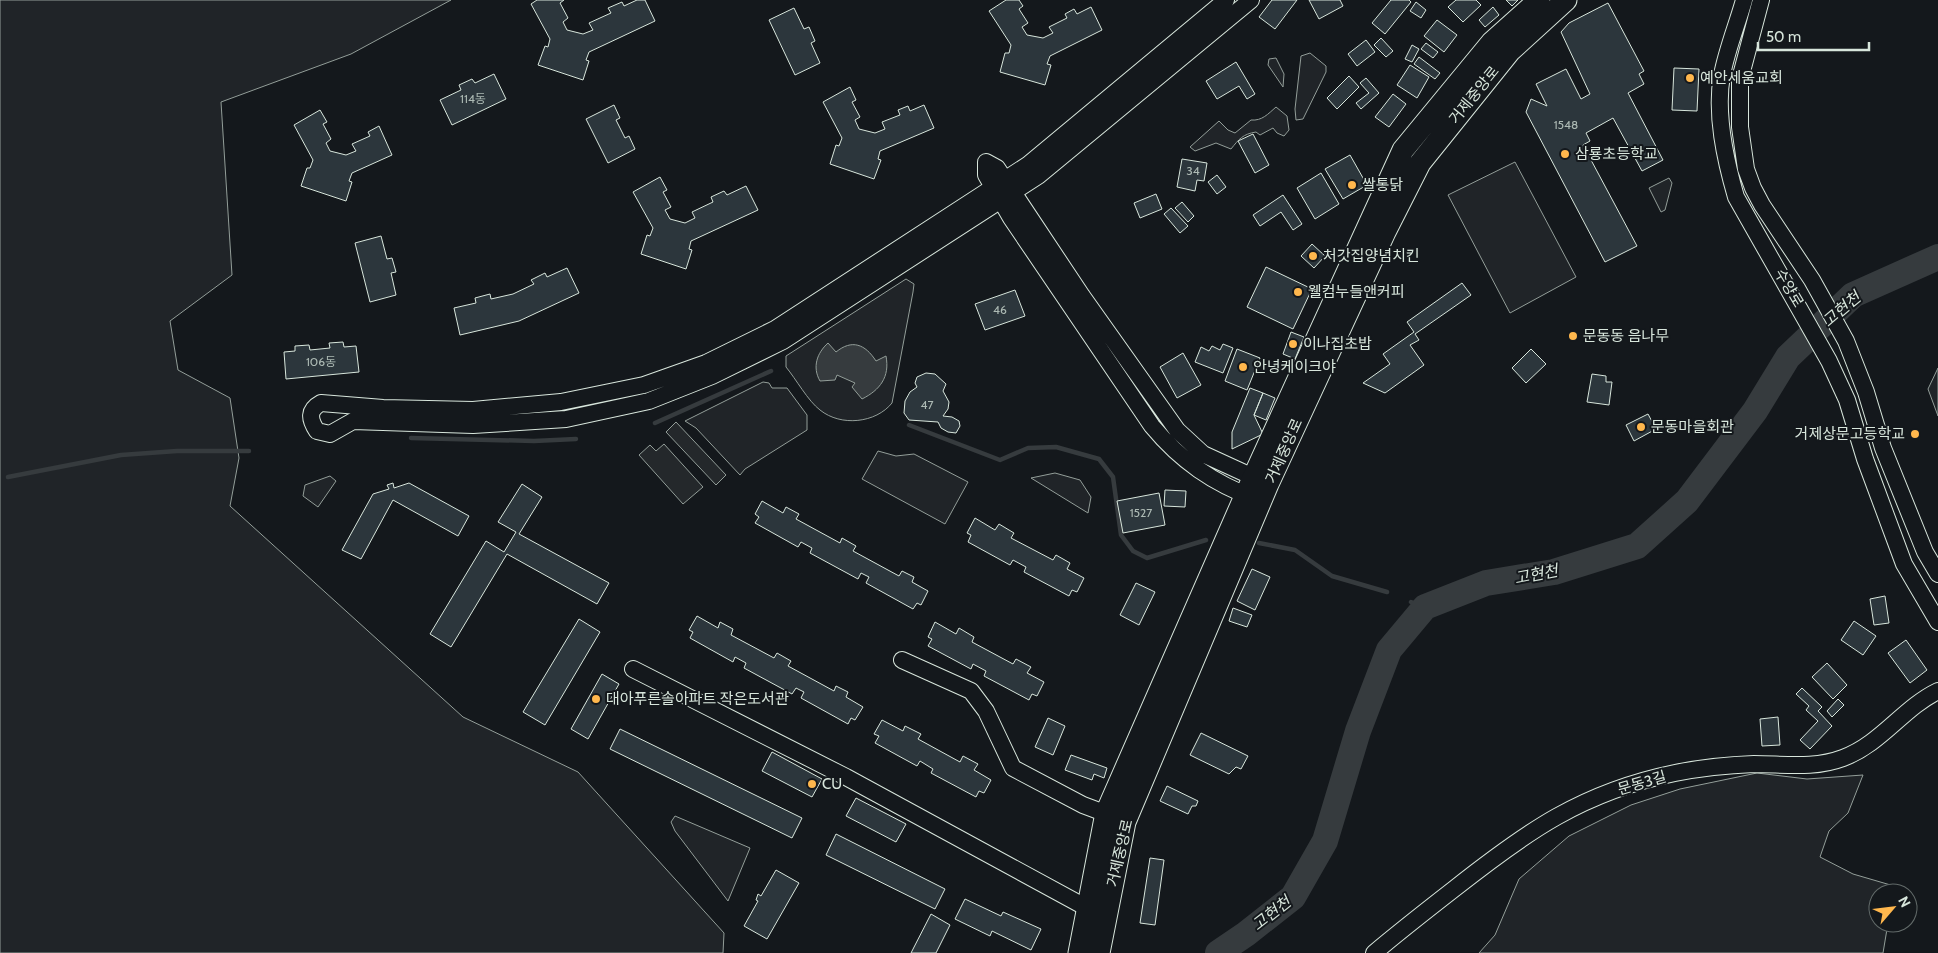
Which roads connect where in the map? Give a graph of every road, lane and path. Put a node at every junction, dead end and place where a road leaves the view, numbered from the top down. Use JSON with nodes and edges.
{"nodes":[{"id":1,"x":1226,"y":0,"type":"edge"},
{"id":2,"x":1251,"y":0,"type":"edge"},
{"id":3,"x":1540,"y":0,"type":"edge"},
{"id":4,"x":1566,"y":0,"type":"edge"},
{"id":5,"x":1744,"y":0,"type":"edge"},
{"id":6,"x":1761,"y":0,"type":"edge"},
{"id":7,"x":1003,"y":190,"type":"junction"},
{"id":8,"x":1276,"y":429,"type":"junction"},
{"id":9,"x":1230,"y":468,"type":"junction"},
{"id":10,"x":1221,"y":482,"type":"junction"},
{"id":11,"x":1257,"y":490,"type":"junction"},
{"id":12,"x":1232,"y":526,"type":"junction"},
{"id":13,"x":1938,"y":574,"type":"edge"},
{"id":14,"x":1938,"y":622,"type":"edge"},
{"id":15,"x":902,"y":660,"type":"dead end"},
{"id":16,"x":633,"y":669,"type":"dead end"},
{"id":17,"x":1938,"y":691,"type":"edge"},
{"id":18,"x":1116,"y":817,"type":"junction"},
{"id":19,"x":1097,"y":910,"type":"junction"},
{"id":20,"x":1079,"y":953,"type":"edge"},
{"id":21,"x":1099,"y":953,"type":"edge"},
{"id":22,"x":1374,"y":953,"type":"edge"}],
"edges":[{"from":1,"to":7,"type":"street"},
{"from":2,"to":7,"type":"street"},
{"from":3,"to":8,"type":"main road","name":"거제중앙로"},
{"from":4,"to":11,"type":"main road","name":"거제중앙로"},
{"from":5,"to":14,"type":"street","name":"수양로"},
{"from":6,"to":13,"type":"street","name":"수양로"},
{"from":7,"to":7,"type":"street"},
{"from":7,"to":9,"type":"street"},
{"from":7,"to":10,"type":"street"},
{"from":8,"to":9,"type":"street"},
{"from":8,"to":11,"type":"main road","name":"거제중앙로"},
{"from":9,"to":11,"type":"street"},
{"from":10,"to":11,"type":"street"},
{"from":10,"to":12,"type":"street"},
{"from":11,"to":12,"type":"main road","name":"거제중앙로"},
{"from":11,"to":18,"type":"main road","name":"거제중앙로"},
{"from":12,"to":18,"type":"main road","name":"거제중앙로"},
{"from":15,"to":18,"type":"street"},
{"from":16,"to":19,"type":"street"},
{"from":17,"to":22,"type":"street","name":"문동3길"},
{"from":18,"to":19,"type":"main road","name":"거제중앙로"},
{"from":19,"to":20,"type":"main road","name":"거제중앙로"},
{"from":19,"to":21,"type":"main road","name":"거제중앙로"}]}
